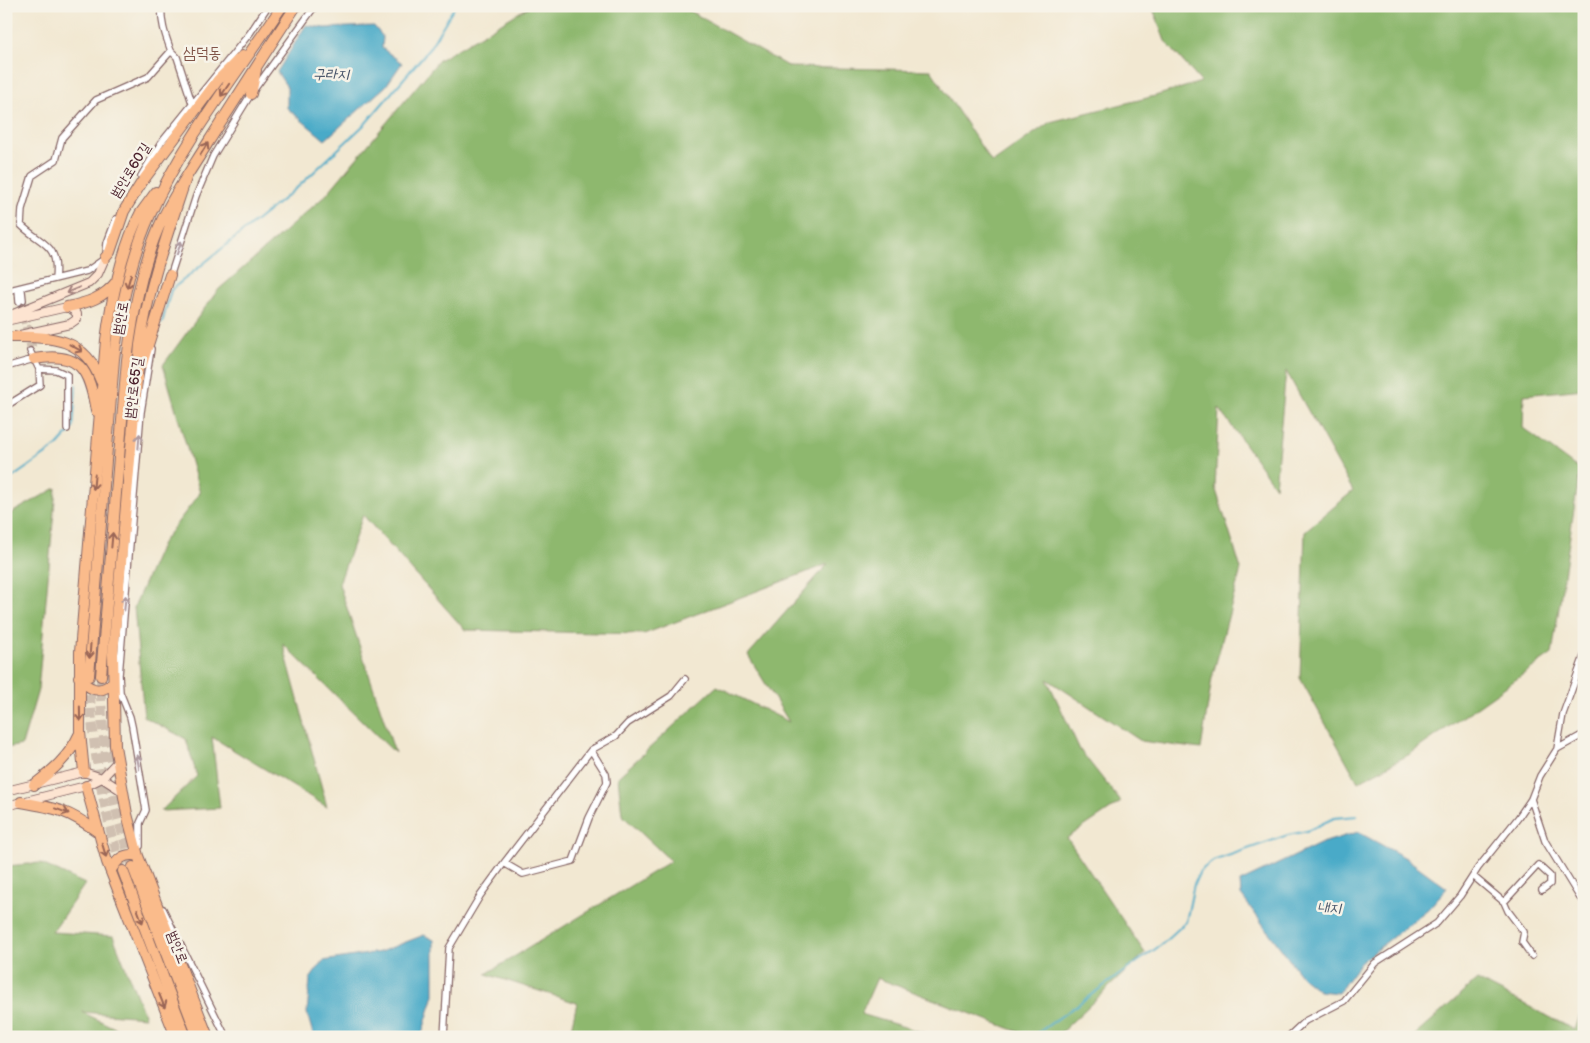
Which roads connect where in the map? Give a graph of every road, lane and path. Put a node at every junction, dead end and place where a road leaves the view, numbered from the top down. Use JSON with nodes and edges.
{"nodes":[{"id":1,"x":162,"y":6,"type":"edge"},
{"id":2,"x":268,"y":6,"type":"edge"},
{"id":3,"x":282,"y":6,"type":"edge"},
{"id":4,"x":296,"y":6,"type":"edge"},
{"id":5,"x":315,"y":6,"type":"edge"},
{"id":6,"x":259,"y":40,"type":"junction"},
{"id":7,"x":172,"y":51,"type":"junction"},
{"id":8,"x":256,"y":66,"type":"junction"},
{"id":9,"x":252,"y":94,"type":"junction"},
{"id":10,"x":192,"y":104,"type":"junction"},
{"id":11,"x":182,"y":154,"type":"junction"},
{"id":12,"x":186,"y":178,"type":"junction"},
{"id":13,"x":105,"y":258,"type":"junction"},
{"id":14,"x":119,"y":261,"type":"dead end"},
{"id":15,"x":160,"y":271,"type":"dead end"},
{"id":16,"x":170,"y":275,"type":"junction"},
{"id":17,"x":119,"y":278,"type":"junction"},
{"id":18,"x":55,"y":279,"type":"junction"},
{"id":19,"x":18,"y":288,"type":"junction"},
{"id":20,"x":6,"y":291,"type":"edge"},
{"id":21,"x":21,"y":301,"type":"tunnel mouth"},
{"id":22,"x":67,"y":307,"type":"junction"},
{"id":23,"x":6,"y":317,"type":"edge"},
{"id":24,"x":6,"y":321,"type":"edge"},
{"id":25,"x":9,"y":338,"type":"edge"},
{"id":26,"x":33,"y":353,"type":"junction"},
{"id":27,"x":6,"y":367,"type":"edge"},
{"id":28,"x":39,"y":369,"type":"junction"},
{"id":29,"x":136,"y":381,"type":"junction"},
{"id":30,"x":102,"y":384,"type":"junction"},
{"id":31,"x":6,"y":406,"type":"edge"},
{"id":32,"x":99,"y":425,"type":"junction"},
{"id":33,"x":67,"y":429,"type":"dead end"},
{"id":34,"x":1584,"y":656,"type":"edge"},
{"id":35,"x":84,"y":676,"type":"junction"},
{"id":36,"x":101,"y":676,"type":"tunnel mouth"},
{"id":37,"x":685,"y":679,"type":"dead end"},
{"id":38,"x":113,"y":682,"type":"junction"},
{"id":39,"x":80,"y":732,"type":"junction"},
{"id":40,"x":1584,"y":734,"type":"edge"},
{"id":41,"x":1557,"y":749,"type":"junction"},
{"id":42,"x":591,"y":750,"type":"junction"},
{"id":43,"x":117,"y":762,"type":"junction"},
{"id":44,"x":84,"y":772,"type":"junction"},
{"id":45,"x":102,"y":778,"type":"junction"},
{"id":46,"x":34,"y":785,"type":"junction"},
{"id":47,"x":86,"y":786,"type":"junction"},
{"id":48,"x":6,"y":791,"type":"edge"},
{"id":49,"x":122,"y":791,"type":"junction"},
{"id":50,"x":1531,"y":798,"type":"junction"},
{"id":51,"x":21,"y":802,"type":"junction"},
{"id":52,"x":6,"y":806,"type":"edge"},
{"id":53,"x":98,"y":832,"type":"junction"},
{"id":54,"x":138,"y":856,"type":"junction"},
{"id":55,"x":504,"y":863,"type":"junction"},
{"id":56,"x":1562,"y":869,"type":"junction"},
{"id":57,"x":111,"y":870,"type":"junction"},
{"id":58,"x":1473,"y":876,"type":"junction"},
{"id":59,"x":1550,"y":876,"type":"junction"},
{"id":60,"x":1542,"y":890,"type":"dead end"},
{"id":61,"x":1580,"y":898,"type":"dead end"},
{"id":62,"x":1504,"y":902,"type":"junction"},
{"id":63,"x":1532,"y":956,"type":"dead end"},
{"id":64,"x":176,"y":1037,"type":"edge"},
{"id":65,"x":186,"y":1037,"type":"edge"},
{"id":66,"x":198,"y":1037,"type":"edge"},
{"id":67,"x":208,"y":1037,"type":"edge"},
{"id":68,"x":226,"y":1037,"type":"edge"},
{"id":69,"x":444,"y":1037,"type":"edge"},
{"id":70,"x":1288,"y":1037,"type":"edge"}],
"edges":[{"from":1,"to":7,"type":"street"},
{"from":2,"to":10,"type":"street","name":"범안로60길"},
{"from":3,"to":6,"type":"highway","name":"범안로"},
{"from":4,"to":8,"type":"highway","name":"범안로"},
{"from":5,"to":9,"type":"street","name":"범안로65길"},
{"from":6,"to":11,"type":"highway","name":"범안로","one_way":true},
{"from":6,"to":13,"type":"highway"},
{"from":7,"to":10,"type":"street"},
{"from":7,"to":18,"type":"street"},
{"from":8,"to":9,"type":"highway"},
{"from":12,"to":8,"type":"highway","name":"범안로","one_way":true},
{"from":16,"to":9,"type":"street","name":"범안로65길","one_way":true},
{"from":10,"to":13,"type":"street","name":"범안로60길"},
{"from":11,"to":17,"type":"highway"},
{"from":11,"to":35,"type":"highway","name":"범안로","one_way":true},
{"from":12,"to":29,"type":"highway"},
{"from":36,"to":12,"type":"highway","name":"범안로","one_way":true},
{"from":13,"to":14,"type":"street"},
{"from":13,"to":18,"type":"street"},
{"from":13,"to":23,"type":"main road","one_way":true},
{"from":15,"to":16,"type":"street"},
{"from":16,"to":29,"type":"highway"},
{"from":68,"to":16,"type":"street","name":"범안로65길","one_way":true},
{"from":17,"to":22,"type":"highway"},
{"from":17,"to":30,"type":"highway"},
{"from":18,"to":19,"type":"street"},
{"from":19,"to":20,"type":"street"},
{"from":19,"to":21,"type":"street"},
{"from":22,"to":24,"type":"main road"},
{"from":22,"to":25,"type":"main road"},
{"from":25,"to":30,"type":"highway","one_way":true},
{"from":26,"to":27,"type":"street"},
{"from":26,"to":28,"type":"street"},
{"from":26,"to":32,"type":"highway"},
{"from":28,"to":31,"type":"street"},
{"from":28,"to":33,"type":"street"},
{"from":29,"to":38,"type":"highway"},
{"from":30,"to":32,"type":"highway"},
{"from":32,"to":35,"type":"highway","one_way":true},
{"from":34,"to":41,"type":"street"},
{"from":35,"to":38,"type":"highway"},
{"from":35,"to":39,"type":"highway","one_way":true},
{"from":37,"to":42,"type":"street"},
{"from":38,"to":43,"type":"highway"},
{"from":39,"to":44,"type":"highway"},
{"from":39,"to":46,"type":"highway"},
{"from":40,"to":41,"type":"street"},
{"from":41,"to":50,"type":"street"},
{"from":42,"to":55,"type":"street"},
{"from":42,"to":55,"type":"street"},
{"from":43,"to":45,"type":"main road"},
{"from":43,"to":49,"type":"highway"},
{"from":44,"to":45,"type":"main road"},
{"from":44,"to":46,"type":"main road"},
{"from":45,"to":47,"type":"main road"},
{"from":45,"to":49,"type":"main road"},
{"from":46,"to":48,"type":"main road"},
{"from":47,"to":51,"type":"main road"},
{"from":47,"to":53,"type":"highway"},
{"from":49,"to":54,"type":"highway"},
{"from":50,"to":56,"type":"street"},
{"from":50,"to":58,"type":"street"},
{"from":51,"to":52,"type":"main road"},
{"from":51,"to":53,"type":"highway","one_way":true},
{"from":53,"to":57,"type":"highway","one_way":true},
{"from":54,"to":57,"type":"highway"},
{"from":54,"to":67,"type":"highway"},
{"from":55,"to":69,"type":"street"},
{"from":56,"to":59,"type":"street"},
{"from":56,"to":61,"type":"street"},
{"from":57,"to":64,"type":"highway","one_way":true},
{"from":58,"to":62,"type":"street"},
{"from":58,"to":70,"type":"street"},
{"from":59,"to":60,"type":"street"},
{"from":59,"to":62,"type":"street"},
{"from":62,"to":63,"type":"street"},
{"from":66,"to":65,"type":"highway","name":"범안로","one_way":true}]}
